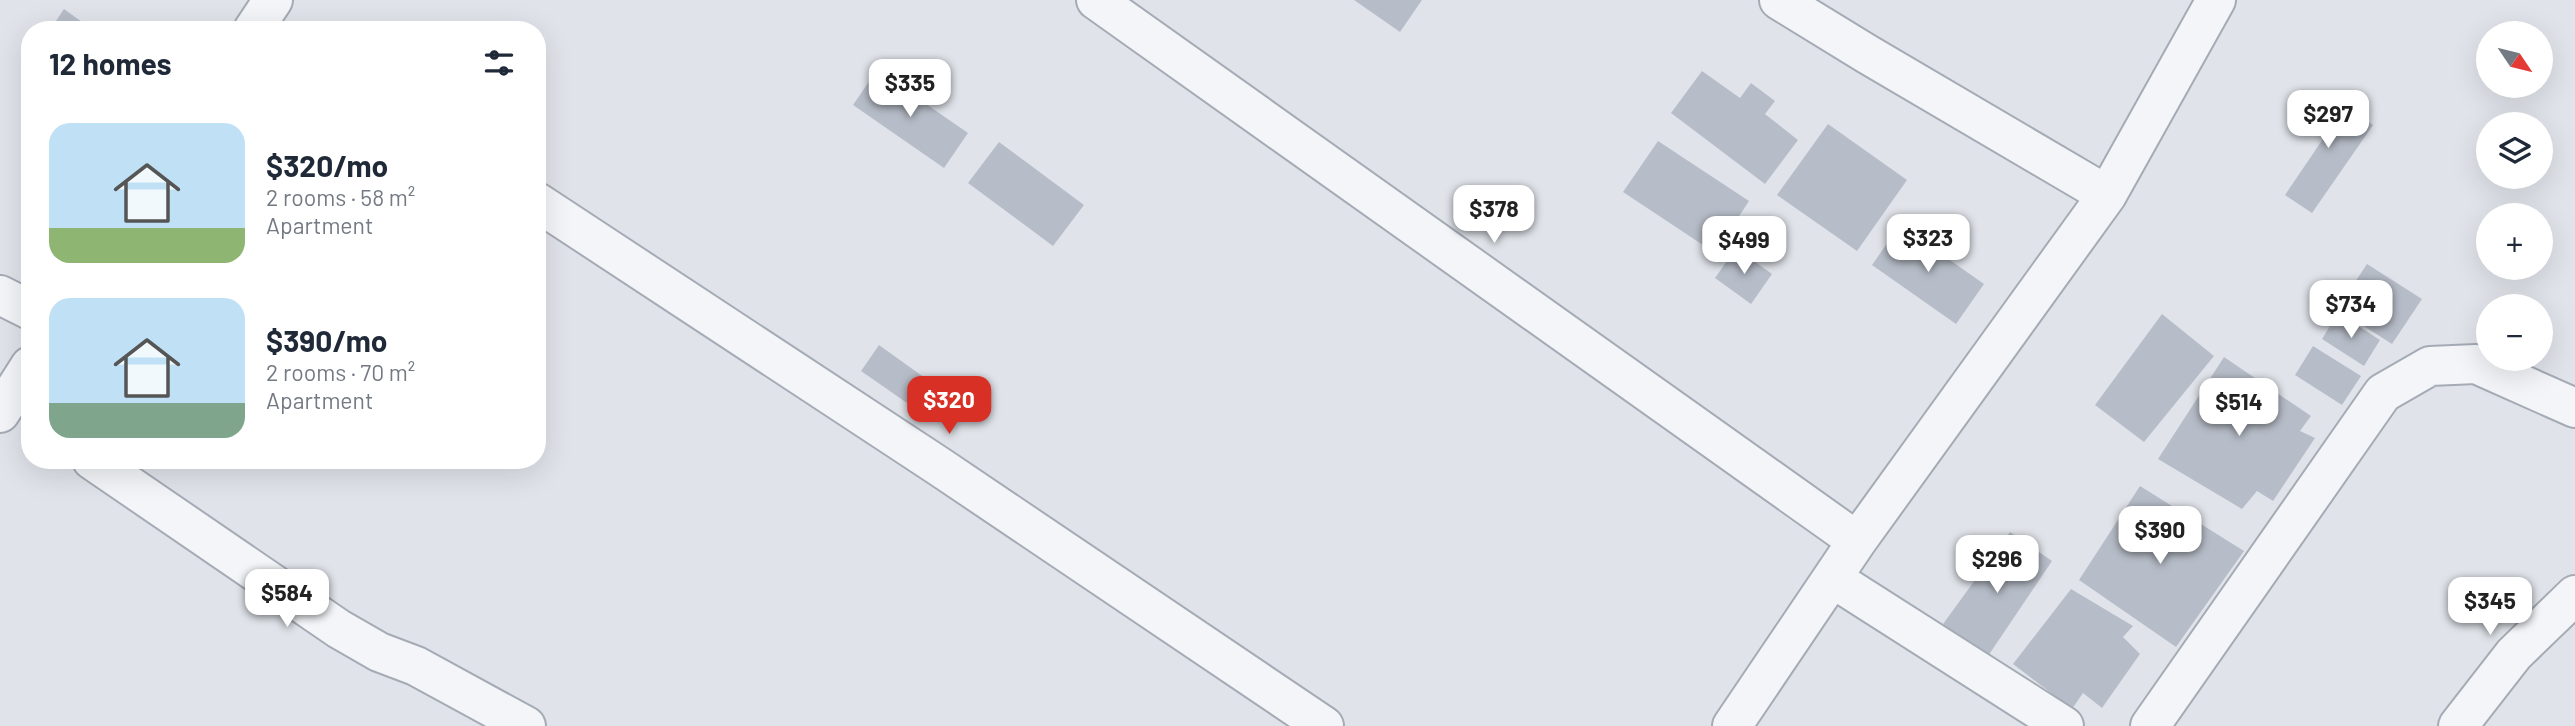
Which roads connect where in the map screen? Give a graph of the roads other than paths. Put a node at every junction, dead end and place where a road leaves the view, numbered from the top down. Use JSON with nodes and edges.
{"nodes":[{"id":1,"x":1096,"y":0,"type":"edge"},
{"id":2,"x":1779,"y":0,"type":"edge"},
{"id":3,"x":2216,"y":0,"type":"edge"},
{"id":4,"x":2107,"y":195,"type":"junction"},
{"id":5,"x":546,"y":208,"type":"edge"},
{"id":6,"x":0,"y":295,"type":"edge"},
{"id":7,"x":21,"y":306,"type":"edge"},
{"id":8,"x":21,"y":388,"type":"edge"},
{"id":9,"x":2575,"y":408,"type":"edge"},
{"id":10,"x":12,"y":411,"type":"edge"},
{"id":11,"x":105,"y":469,"type":"edge"},
{"id":12,"x":1857,"y":541,"type":"junction"},
{"id":13,"x":1832,"y":578,"type":"junction"},
{"id":14,"x":2575,"y":595,"type":"edge"},
{"id":15,"x":526,"y":726,"type":"edge"},
{"id":16,"x":1324,"y":726,"type":"edge"},
{"id":17,"x":1732,"y":726,"type":"edge"},
{"id":18,"x":2064,"y":726,"type":"edge"},
{"id":19,"x":2150,"y":726,"type":"edge"},
{"id":20,"x":2458,"y":726,"type":"edge"}],
"edges":[{"from":1,"to":12,"type":"street"},
{"from":2,"to":4,"type":"street"},
{"from":3,"to":4,"type":"street"},
{"from":4,"to":12,"type":"street"},
{"from":5,"to":16,"type":"street"},
{"from":6,"to":7,"type":"street"},
{"from":8,"to":10,"type":"street"},
{"from":9,"to":19,"type":"street"},
{"from":11,"to":15,"type":"street"},
{"from":12,"to":13,"type":"street"},
{"from":13,"to":17,"type":"street"},
{"from":13,"to":18,"type":"street"},
{"from":14,"to":20,"type":"street"}]}
